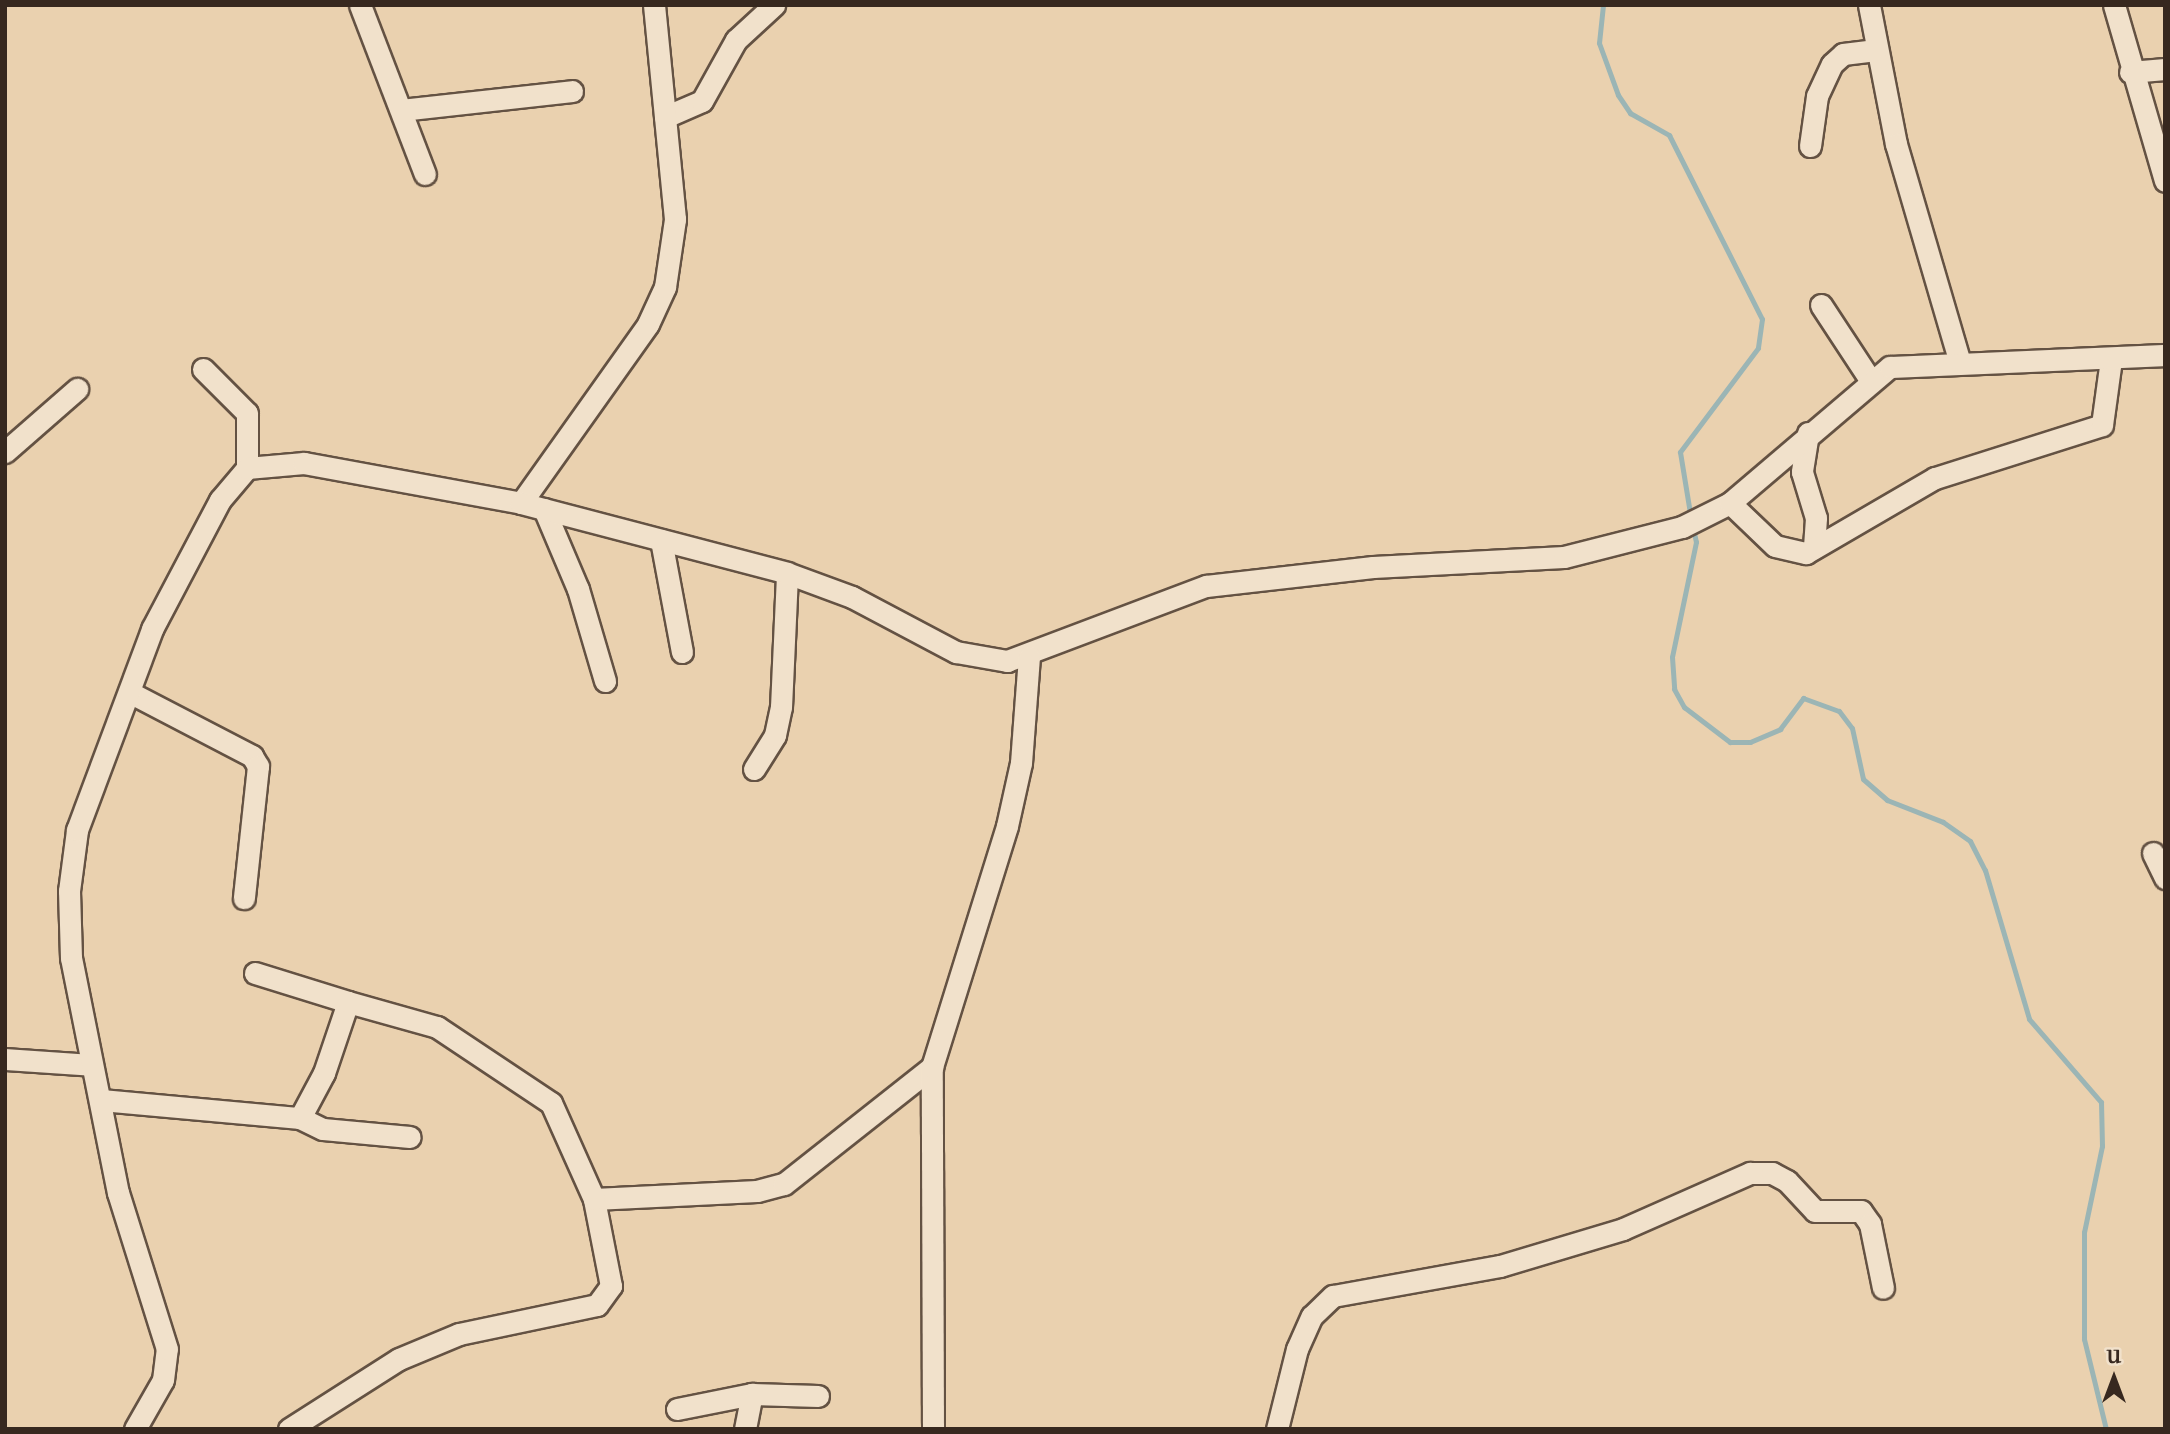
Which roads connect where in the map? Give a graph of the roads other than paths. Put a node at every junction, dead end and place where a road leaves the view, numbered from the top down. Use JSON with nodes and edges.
{"nodes":[{"id":1,"x":360,"y":5,"type":"edge"},
{"id":2,"x":654,"y":5,"type":"edge"},
{"id":3,"x":774,"y":5,"type":"edge"},
{"id":4,"x":1869,"y":5,"type":"edge"},
{"id":5,"x":2114,"y":5,"type":"edge"},
{"id":6,"x":1876,"y":50,"type":"junction"},
{"id":7,"x":2165,"y":69,"type":"edge"},
{"id":8,"x":2130,"y":72,"type":"junction"},
{"id":9,"x":572,"y":91,"type":"dead end"},
{"id":10,"x":401,"y":110,"type":"junction"},
{"id":11,"x":664,"y":117,"type":"junction"},
{"id":12,"x":1810,"y":146,"type":"dead end"},
{"id":13,"x":425,"y":174,"type":"dead end"},
{"id":14,"x":2165,"y":181,"type":"edge"},
{"id":15,"x":1821,"y":305,"type":"dead end"},
{"id":16,"x":2165,"y":355,"type":"edge"},
{"id":17,"x":2111,"y":359,"type":"junction"},
{"id":18,"x":1959,"y":360,"type":"junction"},
{"id":19,"x":203,"y":369,"type":"dead end"},
{"id":20,"x":1869,"y":379,"type":"junction"},
{"id":21,"x":76,"y":389,"type":"dead end"},
{"id":22,"x":1808,"y":433,"type":"junction"},
{"id":23,"x":5,"y":452,"type":"edge"},
{"id":24,"x":247,"y":468,"type":"junction"},
{"id":25,"x":521,"y":503,"type":"junction"},
{"id":26,"x":1730,"y":503,"type":"junction"},
{"id":27,"x":544,"y":509,"type":"junction"},
{"id":28,"x":661,"y":540,"type":"junction"},
{"id":29,"x":1814,"y":548,"type":"junction"},
{"id":30,"x":787,"y":573,"type":"junction"},
{"id":31,"x":682,"y":652,"type":"dead end"},
{"id":32,"x":1029,"y":657,"type":"junction"},
{"id":33,"x":605,"y":681,"type":"dead end"},
{"id":34,"x":129,"y":692,"type":"junction"},
{"id":35,"x":754,"y":769,"type":"dead end"},
{"id":36,"x":2153,"y":853,"type":"dead end"},
{"id":37,"x":2165,"y":878,"type":"edge"},
{"id":38,"x":244,"y":898,"type":"dead end"},
{"id":39,"x":255,"y":973,"type":"dead end"},
{"id":40,"x":348,"y":1002,"type":"junction"},
{"id":41,"x":5,"y":1059,"type":"edge"},
{"id":42,"x":92,"y":1065,"type":"junction"},
{"id":43,"x":932,"y":1067,"type":"junction"},
{"id":44,"x":101,"y":1100,"type":"junction"},
{"id":45,"x":300,"y":1118,"type":"junction"},
{"id":46,"x":410,"y":1137,"type":"dead end"},
{"id":47,"x":594,"y":1199,"type":"junction"},
{"id":48,"x":1883,"y":1288,"type":"dead end"},
{"id":49,"x":752,"y":1394,"type":"junction"},
{"id":50,"x":818,"y":1396,"type":"dead end"},
{"id":51,"x":677,"y":1409,"type":"dead end"},
{"id":52,"x":135,"y":1429,"type":"edge"},
{"id":53,"x":289,"y":1429,"type":"edge"},
{"id":54,"x":745,"y":1429,"type":"edge"},
{"id":55,"x":933,"y":1429,"type":"edge"},
{"id":56,"x":1277,"y":1429,"type":"edge"}],
"edges":[{"from":1,"to":10,"type":"street"},
{"from":2,"to":11,"type":"street"},
{"from":3,"to":11,"type":"street"},
{"from":4,"to":6,"type":"street"},
{"from":5,"to":8,"type":"street"},
{"from":6,"to":12,"type":"street"},
{"from":6,"to":18,"type":"street"},
{"from":7,"to":8,"type":"street"},
{"from":8,"to":14,"type":"street"},
{"from":9,"to":10,"type":"street"},
{"from":10,"to":13,"type":"street"},
{"from":11,"to":25,"type":"street"},
{"from":15,"to":20,"type":"street"},
{"from":16,"to":17,"type":"street"},
{"from":17,"to":18,"type":"street"},
{"from":17,"to":29,"type":"street"},
{"from":18,"to":20,"type":"street"},
{"from":19,"to":24,"type":"street"},
{"from":20,"to":22,"type":"street"},
{"from":21,"to":23,"type":"street"},
{"from":22,"to":26,"type":"street"},
{"from":22,"to":29,"type":"street"},
{"from":24,"to":25,"type":"street"},
{"from":24,"to":34,"type":"street"},
{"from":25,"to":27,"type":"street"},
{"from":26,"to":29,"type":"street"},
{"from":26,"to":32,"type":"street"},
{"from":27,"to":28,"type":"street"},
{"from":27,"to":33,"type":"street"},
{"from":28,"to":30,"type":"street"},
{"from":28,"to":31,"type":"street"},
{"from":30,"to":32,"type":"street"},
{"from":30,"to":35,"type":"street"},
{"from":32,"to":43,"type":"street"},
{"from":34,"to":38,"type":"street"},
{"from":34,"to":42,"type":"street"},
{"from":36,"to":37,"type":"street"},
{"from":39,"to":40,"type":"street"},
{"from":40,"to":45,"type":"street"},
{"from":40,"to":47,"type":"street"},
{"from":41,"to":42,"type":"street"},
{"from":42,"to":44,"type":"street"},
{"from":43,"to":47,"type":"street"},
{"from":43,"to":55,"type":"street"},
{"from":44,"to":45,"type":"street"},
{"from":44,"to":52,"type":"street"},
{"from":45,"to":46,"type":"street"},
{"from":47,"to":53,"type":"street"},
{"from":48,"to":56,"type":"street"},
{"from":49,"to":50,"type":"street"},
{"from":49,"to":51,"type":"street"},
{"from":49,"to":54,"type":"street"}]}
